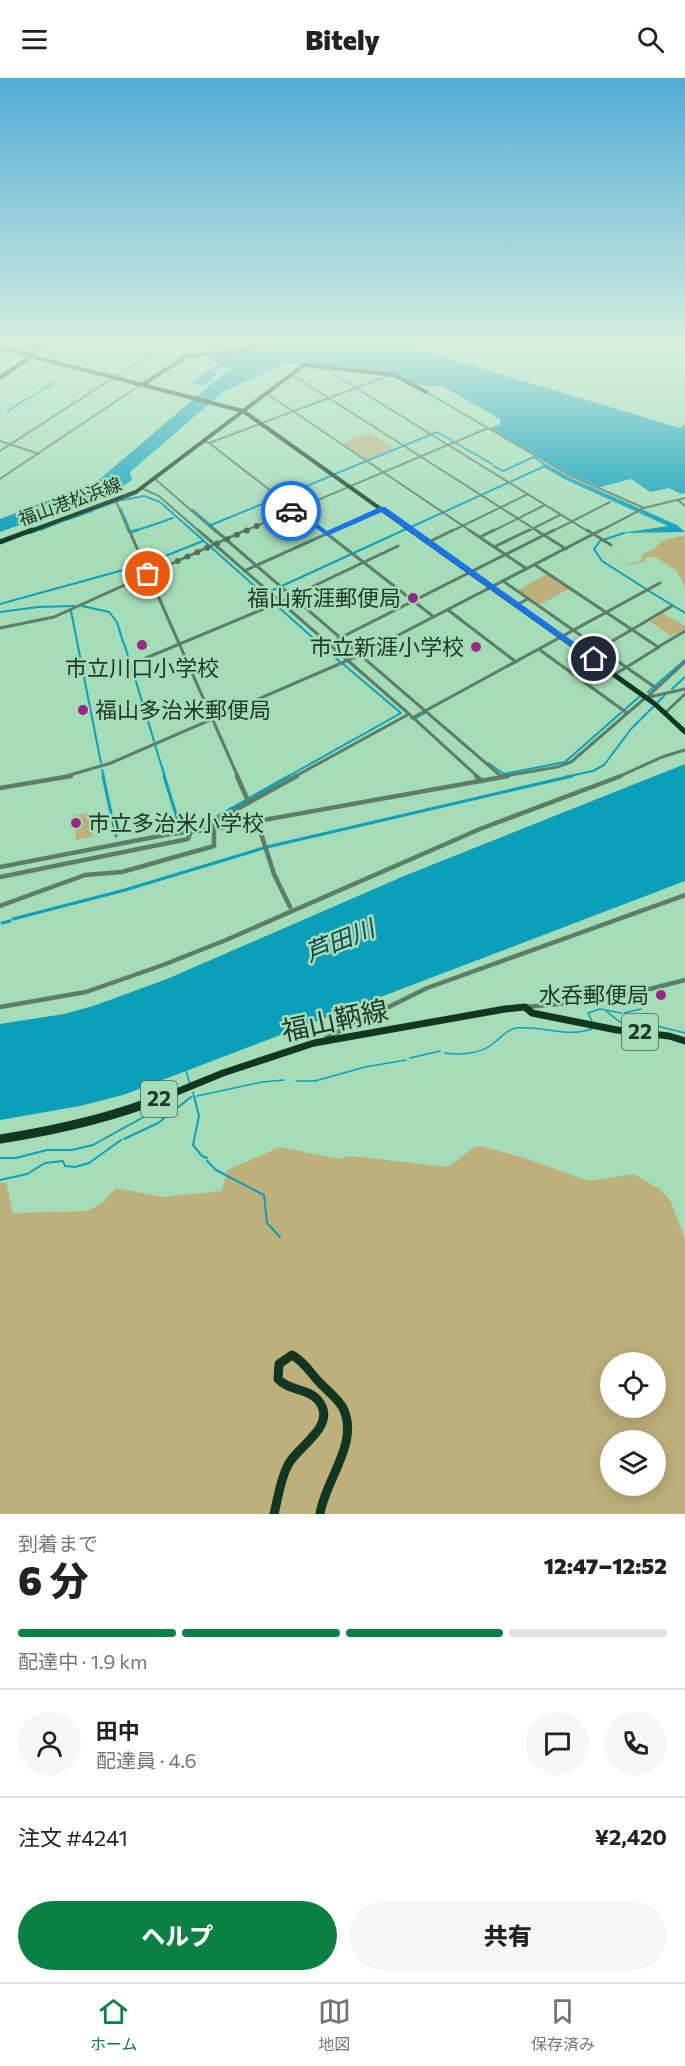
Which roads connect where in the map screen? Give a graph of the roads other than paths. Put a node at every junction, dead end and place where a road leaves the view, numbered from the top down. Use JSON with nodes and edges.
{"nodes":[{"id":1,"x":65,"y":409,"type":"edge"},
{"id":2,"x":105,"y":409,"type":"edge"},
{"id":3,"x":237,"y":409,"type":"edge"},
{"id":4,"x":246,"y":409,"type":"edge"},
{"id":5,"x":291,"y":409,"type":"edge"},
{"id":6,"x":300,"y":409,"type":"edge"},
{"id":7,"x":347,"y":409,"type":"edge"},
{"id":8,"x":391,"y":409,"type":"edge"},
{"id":9,"x":455,"y":409,"type":"edge"},
{"id":10,"x":243,"y":411,"type":"junction"},
{"id":11,"x":294,"y":411,"type":"junction"},
{"id":12,"x":261,"y":423,"type":"junction"},
{"id":13,"x":488,"y":428,"type":"junction"},
{"id":14,"x":0,"y":441,"type":"edge"},
{"id":15,"x":206,"y":442,"type":"junction"},
{"id":16,"x":11,"y":444,"type":"junction"},
{"id":17,"x":448,"y":444,"type":"junction"},
{"id":18,"x":0,"y":451,"type":"edge"},
{"id":19,"x":38,"y":454,"type":"junction"},
{"id":20,"x":421,"y":456,"type":"junction"},
{"id":21,"x":384,"y":472,"type":"junction"},
{"id":22,"x":154,"y":478,"type":"junction"},
{"id":23,"x":0,"y":479,"type":"edge"},
{"id":24,"x":349,"y":486,"type":"junction"},
{"id":25,"x":141,"y":488,"type":"junction"},
{"id":26,"x":529,"y":494,"type":"junction"},
{"id":27,"x":127,"y":496,"type":"junction"},
{"id":28,"x":685,"y":498,"type":"edge"},
{"id":29,"x":678,"y":500,"type":"junction"},
{"id":30,"x":116,"y":501,"type":"junction"},
{"id":31,"x":610,"y":502,"type":"dead end"},
{"id":32,"x":108,"y":503,"type":"junction"},
{"id":33,"x":546,"y":505,"type":"junction"},
{"id":34,"x":685,"y":506,"type":"edge"},
{"id":35,"x":501,"y":507,"type":"junction"},
{"id":36,"x":644,"y":508,"type":"junction"},
{"id":37,"x":295,"y":509,"type":"junction"},
{"id":38,"x":382,"y":509,"type":"junction"},
{"id":39,"x":561,"y":514,"type":"junction"},
{"id":40,"x":518,"y":518,"type":"junction"},
{"id":41,"x":573,"y":521,"type":"junction"},
{"id":42,"x":463,"y":526,"type":"junction"},
{"id":43,"x":533,"y":528,"type":"junction"},
{"id":44,"x":327,"y":534,"type":"junction"},
{"id":45,"x":594,"y":534,"type":"junction"},
{"id":46,"x":545,"y":535,"type":"junction"},
{"id":47,"x":480,"y":537,"type":"junction"},
{"id":48,"x":225,"y":539,"type":"junction"},
{"id":49,"x":0,"y":542,"type":"edge"},
{"id":50,"x":428,"y":542,"type":"junction"},
{"id":51,"x":611,"y":544,"type":"dead end"},
{"id":52,"x":210,"y":546,"type":"junction"},
{"id":53,"x":398,"y":546,"type":"dead end"},
{"id":54,"x":494,"y":547,"type":"junction"},
{"id":55,"x":566,"y":549,"type":"junction"},
{"id":56,"x":506,"y":555,"type":"junction"},
{"id":57,"x":363,"y":562,"type":"junction"},
{"id":58,"x":256,"y":565,"type":"junction"},
{"id":59,"x":535,"y":565,"type":"junction"},
{"id":60,"x":527,"y":569,"type":"junction"},
{"id":61,"x":244,"y":571,"type":"junction"},
{"id":62,"x":471,"y":573,"type":"junction"},
{"id":63,"x":148,"y":574,"type":"junction"},
{"id":64,"x":503,"y":581,"type":"junction"},
{"id":65,"x":660,"y":583,"type":"dead end"},
{"id":66,"x":491,"y":587,"type":"junction"},
{"id":67,"x":648,"y":590,"type":"joint"},
{"id":68,"x":291,"y":596,"type":"junction"},
{"id":69,"x":528,"y":599,"type":"junction"},
{"id":70,"x":413,"y":601,"type":"junction"},
{"id":71,"x":276,"y":604,"type":"junction"},
{"id":72,"x":516,"y":605,"type":"junction"},
{"id":73,"x":672,"y":606,"type":"dead end"},
{"id":74,"x":448,"y":610,"type":"junction"},
{"id":75,"x":607,"y":613,"type":"junction"},
{"id":76,"x":434,"y":617,"type":"junction"},
{"id":77,"x":0,"y":628,"type":"edge"},
{"id":78,"x":632,"y":629,"type":"junction"},
{"id":79,"x":574,"y":630,"type":"junction"},
{"id":80,"x":685,"y":631,"type":"edge"},
{"id":81,"x":561,"y":637,"type":"junction"},
{"id":82,"x":340,"y":638,"type":"junction"},
{"id":83,"x":328,"y":644,"type":"junction"},
{"id":84,"x":179,"y":645,"type":"junction"},
{"id":85,"x":658,"y":647,"type":"dead end"},
{"id":86,"x":600,"y":648,"type":"junction"},
{"id":87,"x":540,"y":649,"type":"junction"},
{"id":88,"x":360,"y":655,"type":"junction"},
{"id":89,"x":587,"y":656,"type":"junction"},
{"id":90,"x":347,"y":660,"type":"junction"},
{"id":91,"x":516,"y":662,"type":"junction"},
{"id":92,"x":685,"y":662,"type":"edge"},
{"id":93,"x":134,"y":663,"type":"dead end"},
{"id":94,"x":627,"y":667,"type":"junction"},
{"id":95,"x":614,"y":675,"type":"junction"},
{"id":96,"x":656,"y":688,"type":"junction"},
{"id":97,"x":685,"y":689,"type":"edge"},
{"id":98,"x":685,"y":694,"type":"edge"},
{"id":99,"x":647,"y":697,"type":"junction"},
{"id":100,"x":426,"y":711,"type":"junction"},
{"id":101,"x":667,"y":711,"type":"junction"},
{"id":102,"x":627,"y":713,"type":"junction"},
{"id":103,"x":411,"y":716,"type":"junction"},
{"id":104,"x":211,"y":719,"type":"junction"},
{"id":105,"x":685,"y":730,"type":"edge"},
{"id":106,"x":685,"y":750,"type":"edge"},
{"id":107,"x":503,"y":777,"type":"junction"},
{"id":108,"x":482,"y":781,"type":"junction"},
{"id":109,"x":0,"y":788,"type":"edge"},
{"id":110,"x":249,"y":803,"type":"junction"},
{"id":111,"x":256,"y":821,"type":"junction"},
{"id":112,"x":214,"y":829,"type":"junction"},
{"id":113,"x":191,"y":831,"type":"junction"},
{"id":114,"x":0,"y":867,"type":"edge"},
{"id":115,"x":0,"y":876,"type":"edge"},
{"id":116,"x":685,"y":895,"type":"edge"},
{"id":117,"x":0,"y":906,"type":"edge"},
{"id":118,"x":290,"y":907,"type":"dead end"},
{"id":119,"x":685,"y":980,"type":"edge"},
{"id":120,"x":0,"y":1007,"type":"edge"},
{"id":121,"x":525,"y":1007,"type":"junction"},
{"id":122,"x":685,"y":1041,"type":"edge"},
{"id":123,"x":314,"y":1043,"type":"junction"},
{"id":124,"x":0,"y":1139,"type":"edge"},
{"id":125,"x":274,"y":1514,"type":"edge"},
{"id":126,"x":320,"y":1514,"type":"edge"}],
"edges":[{"from":1,"to":16,"type":"street"},
{"from":2,"to":19,"type":"street"},
{"from":3,"to":10,"type":"main road"},
{"from":4,"to":10,"type":"main road","name":"福山港松浜線"},
{"from":5,"to":11,"type":"street"},
{"from":6,"to":11,"type":"street"},
{"from":7,"to":20,"type":"street"},
{"from":8,"to":17,"type":"street"},
{"from":9,"to":13,"type":"street"},
{"from":10,"to":12,"type":"main road"},
{"from":10,"to":15,"type":"main road","name":"福山港松浜線"},
{"from":11,"to":12,"type":"street"},
{"from":11,"to":21,"type":"street"},
{"from":12,"to":15,"type":"street"},
{"from":12,"to":24,"type":"main road"},
{"from":13,"to":17,"type":"street"},
{"from":13,"to":36,"type":"street"},
{"from":14,"to":16,"type":"street"},
{"from":15,"to":22,"type":"main road","name":"福山港松浜線"},
{"from":15,"to":37,"type":"street"},
{"from":16,"to":18,"type":"street"},
{"from":16,"to":19,"type":"street"},
{"from":17,"to":20,"type":"street"},
{"from":17,"to":26,"type":"street"},
{"from":19,"to":23,"type":"street"},
{"from":20,"to":21,"type":"street"},
{"from":20,"to":35,"type":"street"},
{"from":21,"to":24,"type":"street"},
{"from":21,"to":42,"type":"street"},
{"from":22,"to":25,"type":"main road","name":"福山港松浜線"},
{"from":22,"to":48,"type":"street"},
{"from":24,"to":37,"type":"street"},
{"from":24,"to":38,"type":"main road"},
{"from":25,"to":27,"type":"main road","name":"福山港松浜線"},
{"from":25,"to":52,"type":"street"},
{"from":26,"to":33,"type":"street"},
{"from":26,"to":35,"type":"street"},
{"from":27,"to":30,"type":"street"},
{"from":27,"to":32,"type":"main road","name":"福山港松浜線"},
{"from":28,"to":29,"type":"street"},
{"from":29,"to":34,"type":"street"},
{"from":29,"to":36,"type":"street"},
{"from":30,"to":32,"type":"street"},
{"from":30,"to":63,"type":"street"},
{"from":31,"to":41,"type":"street"},
{"from":32,"to":49,"type":"main road","name":"福山港松浜線"},
{"from":33,"to":39,"type":"street"},
{"from":33,"to":40,"type":"street"},
{"from":35,"to":40,"type":"street"},
{"from":35,"to":42,"type":"street"},
{"from":36,"to":45,"type":"street"},
{"from":37,"to":44,"type":"street"},
{"from":37,"to":48,"type":"street"},
{"from":38,"to":44,"type":"street"},
{"from":38,"to":50,"type":"main road"},
{"from":39,"to":41,"type":"street"},
{"from":39,"to":43,"type":"street"},
{"from":40,"to":43,"type":"street"},
{"from":40,"to":47,"type":"street"},
{"from":41,"to":45,"type":"street"},
{"from":41,"to":46,"type":"street"},
{"from":42,"to":47,"type":"street"},
{"from":42,"to":50,"type":"street"},
{"from":43,"to":46,"type":"street"},
{"from":43,"to":54,"type":"street"},
{"from":44,"to":57,"type":"street"},
{"from":44,"to":58,"type":"street"},
{"from":45,"to":51,"type":"street"},
{"from":45,"to":55,"type":"street"},
{"from":46,"to":55,"type":"street"},
{"from":46,"to":56,"type":"street"},
{"from":47,"to":54,"type":"street"},
{"from":48,"to":52,"type":"street"},
{"from":48,"to":58,"type":"street"},
{"from":50,"to":62,"type":"main road"},
{"from":52,"to":61,"type":"street"},
{"from":52,"to":63,"type":"street"},
{"from":53,"to":57,"type":"street"},
{"from":54,"to":56,"type":"street"},
{"from":55,"to":59,"type":"street"},
{"from":56,"to":60,"type":"street"},
{"from":56,"to":62,"type":"street"},
{"from":57,"to":68,"type":"street"},
{"from":57,"to":70,"type":"street"},
{"from":58,"to":61,"type":"street"},
{"from":58,"to":68,"type":"street"},
{"from":59,"to":60,"type":"street"},
{"from":59,"to":75,"type":"street"},
{"from":60,"to":64,"type":"street"},
{"from":61,"to":71,"type":"street"},
{"from":62,"to":66,"type":"main road"},
{"from":62,"to":70,"type":"street"},
{"from":63,"to":77,"type":"street"},
{"from":63,"to":84,"type":"street"},
{"from":64,"to":66,"type":"street"},
{"from":64,"to":69,"type":"street"},
{"from":65,"to":67,"type":"street"},
{"from":66,"to":72,"type":"main road"},
{"from":66,"to":74,"type":"street"},
{"from":67,"to":75,"type":"street"},
{"from":68,"to":71,"type":"street"},
{"from":68,"to":82,"type":"street"},
{"from":69,"to":72,"type":"street"},
{"from":69,"to":79,"type":"street"},
{"from":70,"to":76,"type":"street"},
{"from":70,"to":82,"type":"street"},
{"from":71,"to":83,"type":"street"},
{"from":71,"to":84,"type":"street"},
{"from":72,"to":81,"type":"main road"},
{"from":73,"to":78,"type":"street"},
{"from":74,"to":76,"type":"street"},
{"from":74,"to":91,"type":"street"},
{"from":75,"to":78,"type":"street"},
{"from":75,"to":79,"type":"street"},
{"from":76,"to":88,"type":"street"},
{"from":78,"to":80,"type":"street"},
{"from":78,"to":86,"type":"street"},
{"from":79,"to":81,"type":"street"},
{"from":79,"to":86,"type":"street"},
{"from":81,"to":87,"type":"street"},
{"from":81,"to":89,"type":"main road"},
{"from":82,"to":83,"type":"street"},
{"from":82,"to":88,"type":"street"},
{"from":83,"to":90,"type":"street"},
{"from":84,"to":93,"type":"street"},
{"from":84,"to":104,"type":"street"},
{"from":85,"to":94,"type":"street"},
{"from":86,"to":89,"type":"street"},
{"from":86,"to":94,"type":"street"},
{"from":87,"to":91,"type":"street"},
{"from":87,"to":102,"type":"street"},
{"from":88,"to":90,"type":"street"},
{"from":88,"to":100,"type":"street"},
{"from":89,"to":95,"type":"main road"},
{"from":90,"to":103,"type":"street"},
{"from":90,"to":104,"type":"street"},
{"from":91,"to":100,"type":"street"},
{"from":92,"to":96,"type":"street"},
{"from":94,"to":95,"type":"street"},
{"from":94,"to":96,"type":"street"},
{"from":95,"to":99,"type":"main road"},
{"from":96,"to":99,"type":"street"},
{"from":97,"to":99,"type":"street"},
{"from":98,"to":101,"type":"street"},
{"from":99,"to":101,"type":"main road"},
{"from":99,"to":102,"type":"street"},
{"from":99,"to":105,"type":"main road"},
{"from":100,"to":103,"type":"street"},
{"from":100,"to":107,"type":"street"},
{"from":101,"to":105,"type":"main road"},
{"from":102,"to":107,"type":"street"},
{"from":103,"to":108,"type":"street"},
{"from":103,"to":110,"type":"street"},
{"from":104,"to":109,"type":"street"},
{"from":104,"to":110,"type":"street"},
{"from":106,"to":120,"type":"street"},
{"from":107,"to":108,"type":"street"},
{"from":108,"to":111,"type":"street"},
{"from":110,"to":112,"type":"street"},
{"from":111,"to":112,"type":"street"},
{"from":111,"to":118,"type":"street"},
{"from":112,"to":113,"type":"street"},
{"from":112,"to":117,"type":"street"},
{"from":113,"to":114,"type":"street"},
{"from":113,"to":115,"type":"street"},
{"from":116,"to":123,"type":"street"},
{"from":119,"to":121,"type":"street"},
{"from":121,"to":122,"type":"main road","name":"福山鞆線","number":"22"},
{"from":121,"to":123,"type":"main road","name":"福山鞆線","number":"22"},
{"from":123,"to":124,"type":"main road","name":"福山鞆線","number":"22"},
{"from":125,"to":126,"type":"main road"}]}
